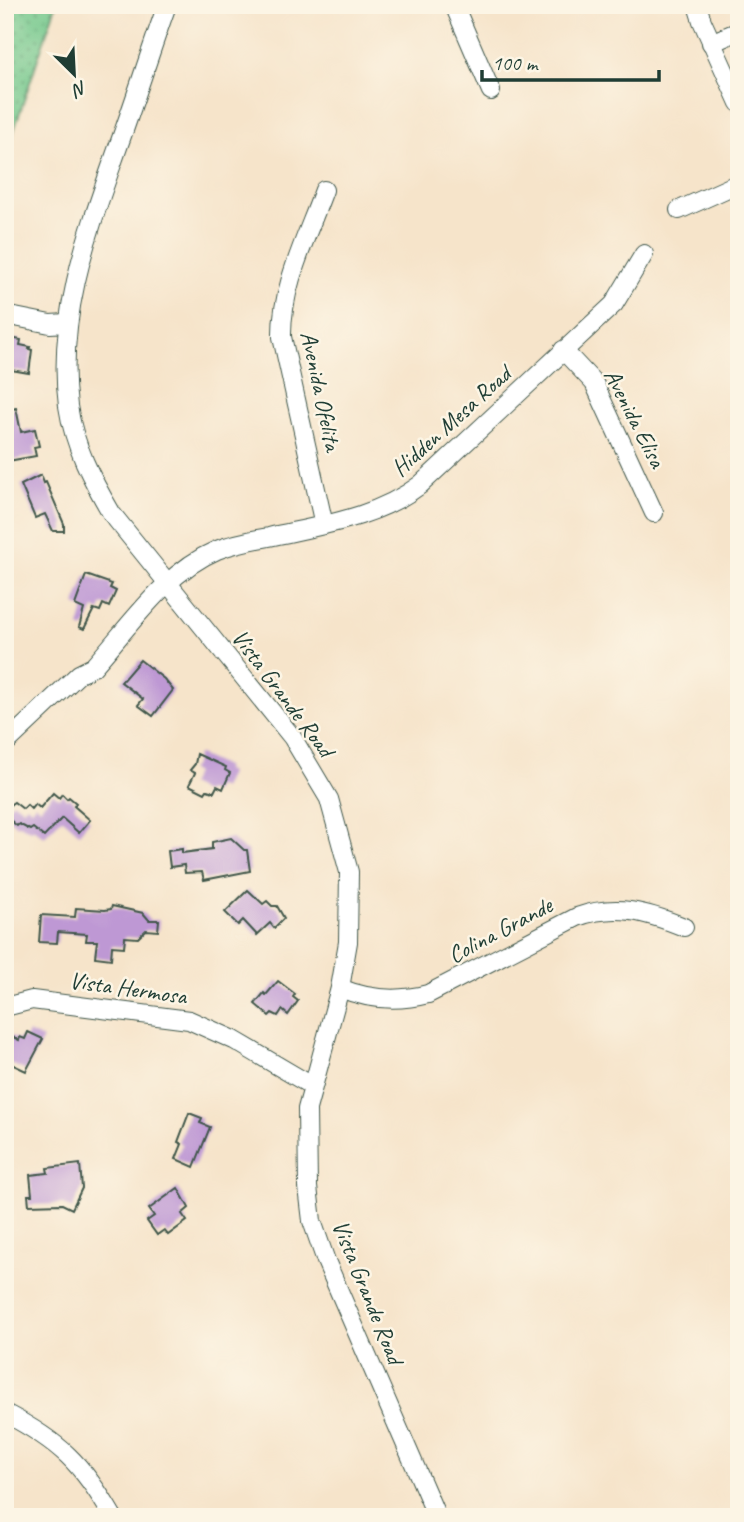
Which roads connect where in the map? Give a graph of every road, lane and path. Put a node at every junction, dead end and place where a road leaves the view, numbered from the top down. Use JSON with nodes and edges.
{"nodes":[{"id":1,"x":167,"y":5,"type":"edge"},
{"id":2,"x":454,"y":5,"type":"edge"},
{"id":3,"x":697,"y":5,"type":"edge"},
{"id":4,"x":739,"y":31,"type":"edge"},
{"id":5,"x":711,"y":43,"type":"junction"},
{"id":6,"x":491,"y":91,"type":"dead end"},
{"id":7,"x":739,"y":103,"type":"edge"},
{"id":8,"x":739,"y":183,"type":"edge"},
{"id":9,"x":324,"y":190,"type":"dead end"},
{"id":10,"x":679,"y":210,"type":"dead end"},
{"id":11,"x":643,"y":254,"type":"dead end"},
{"id":12,"x":5,"y":315,"type":"edge"},
{"id":13,"x":67,"y":323,"type":"junction"},
{"id":14,"x":564,"y":350,"type":"junction"},
{"id":15,"x":654,"y":513,"type":"dead end"},
{"id":16,"x":324,"y":525,"type":"junction"},
{"id":17,"x":167,"y":584,"type":"junction"},
{"id":18,"x":5,"y":744,"type":"edge"},
{"id":19,"x":684,"y":927,"type":"dead end"},
{"id":20,"x":340,"y":988,"type":"junction"},
{"id":21,"x":5,"y":1007,"type":"edge"},
{"id":22,"x":313,"y":1086,"type":"junction"},
{"id":23,"x":5,"y":1413,"type":"edge"},
{"id":24,"x":113,"y":1517,"type":"edge"},
{"id":25,"x":437,"y":1517,"type":"edge"}],
"edges":[{"from":1,"to":13,"type":"street","name":"Vista Grande Road"},
{"from":2,"to":6,"type":"street"},
{"from":3,"to":5,"type":"street"},
{"from":4,"to":5,"type":"street"},
{"from":5,"to":7,"type":"street"},
{"from":8,"to":10,"type":"street"},
{"from":9,"to":16,"type":"street","name":"Avenida Ofelita"},
{"from":11,"to":14,"type":"street","name":"Hidden Mesa Road"},
{"from":12,"to":13,"type":"street"},
{"from":13,"to":17,"type":"street","name":"Vista Grande Road"},
{"from":14,"to":15,"type":"street","name":"Avenida Elisa"},
{"from":14,"to":16,"type":"street","name":"Hidden Mesa Road"},
{"from":16,"to":17,"type":"street","name":"Hidden Mesa Road"},
{"from":17,"to":18,"type":"street","name":"Hidden Mesa Road"},
{"from":17,"to":20,"type":"street","name":"Vista Grande Road"},
{"from":19,"to":20,"type":"street","name":"Colina Grande"},
{"from":20,"to":22,"type":"street","name":"Vista Grande Road"},
{"from":21,"to":22,"type":"street","name":"Vista Hermosa"},
{"from":22,"to":25,"type":"street","name":"Vista Grande Road"},
{"from":23,"to":24,"type":"street"}]}
